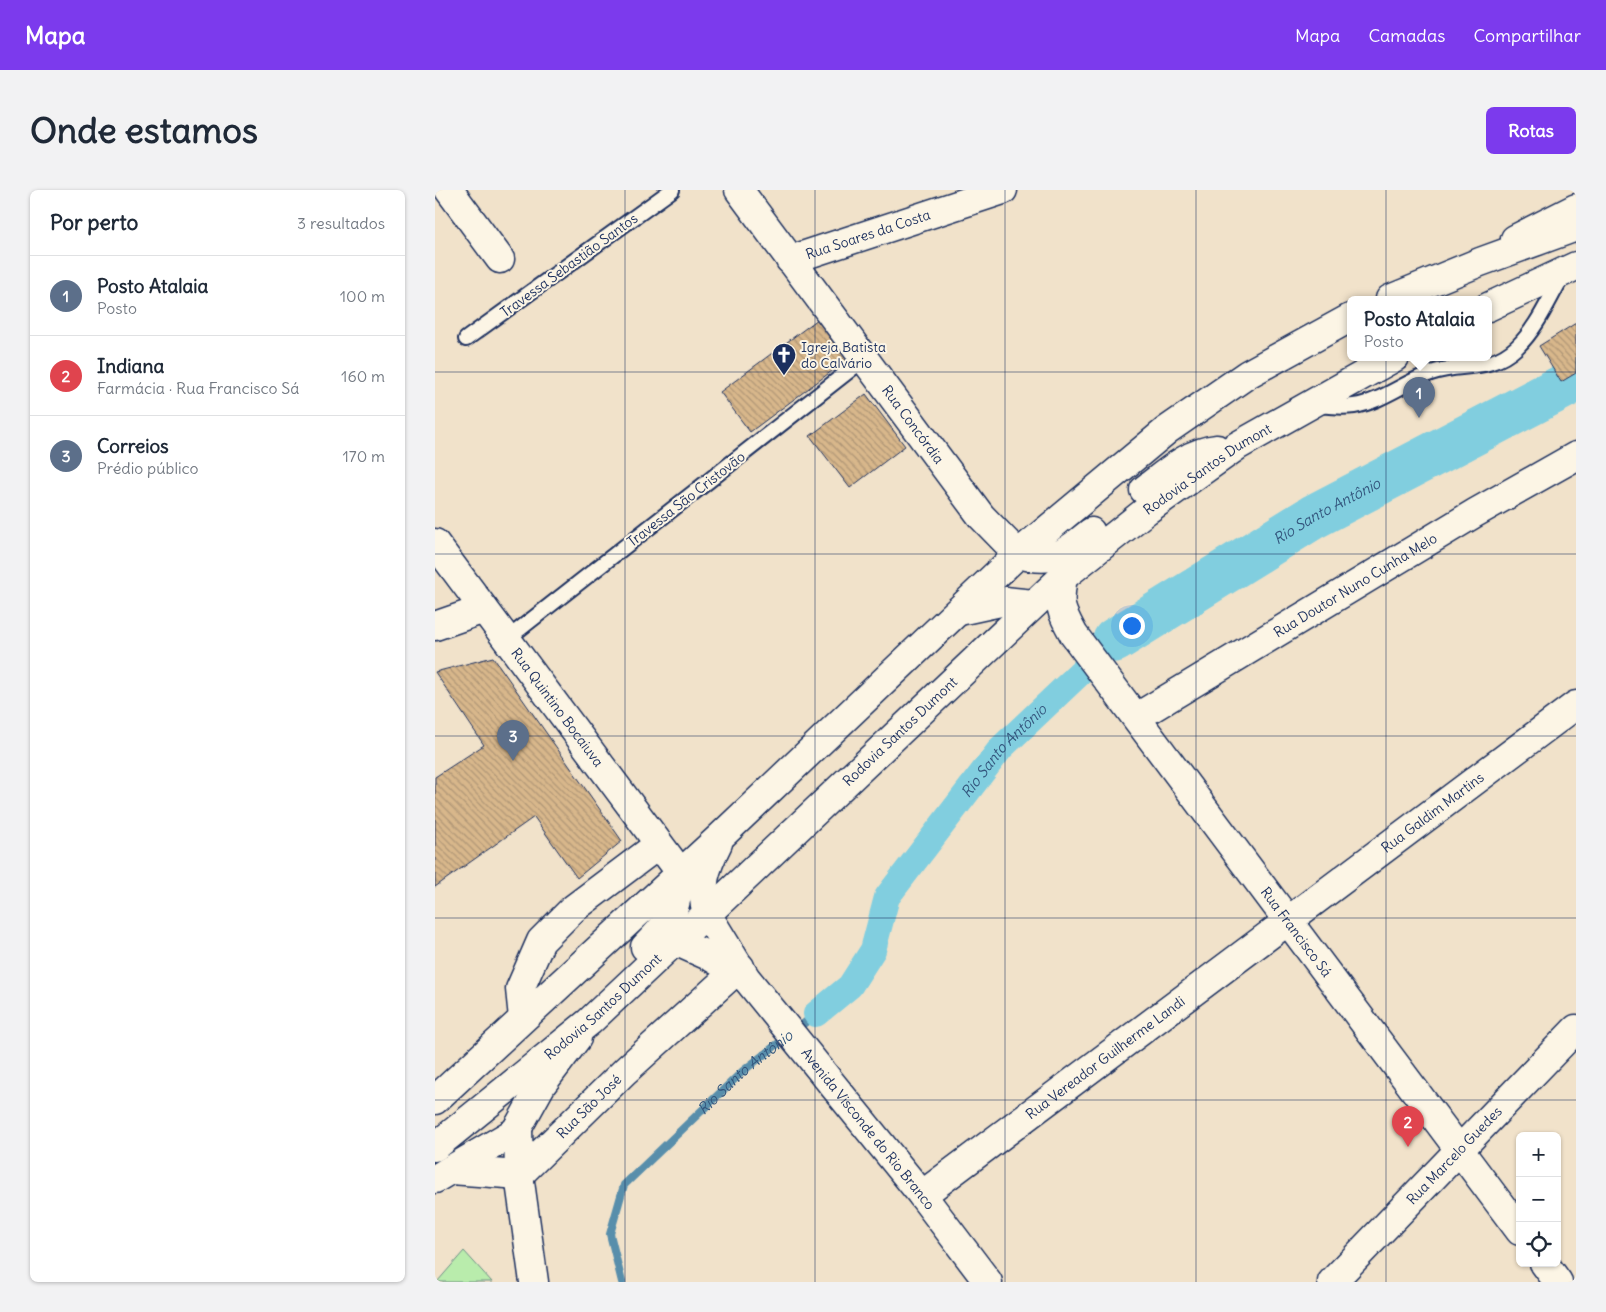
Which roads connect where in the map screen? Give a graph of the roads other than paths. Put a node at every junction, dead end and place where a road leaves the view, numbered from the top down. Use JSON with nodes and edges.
{"nodes":[{"id":1,"x":449,"y":190,"type":"edge"},
{"id":2,"x":672,"y":190,"type":"edge"},
{"id":3,"x":739,"y":190,"type":"edge"},
{"id":4,"x":1003,"y":190,"type":"edge"},
{"id":5,"x":1576,"y":208,"type":"edge"},
{"id":6,"x":1576,"y":227,"type":"edge"},
{"id":7,"x":500,"y":259,"type":"dead end"},
{"id":8,"x":791,"y":260,"type":"junction"},
{"id":9,"x":1480,"y":262,"type":"junction"},
{"id":10,"x":1572,"y":268,"type":"edge"},
{"id":11,"x":1397,"y":296,"type":"edge"},
{"id":12,"x":1492,"y":305,"type":"edge"},
{"id":13,"x":1347,"y":320,"type":"edge"},
{"id":14,"x":466,"y":339,"type":"dead end"},
{"id":15,"x":865,"y":359,"type":"junction"},
{"id":16,"x":1388,"y":361,"type":"edge"},
{"id":17,"x":1310,"y":404,"type":"junction"},
{"id":18,"x":1237,"y":446,"type":"junction"},
{"id":19,"x":1576,"y":456,"type":"edge"},
{"id":20,"x":981,"y":516,"type":"junction"},
{"id":21,"x":435,"y":543,"type":"edge"},
{"id":22,"x":1019,"y":554,"type":"junction"},
{"id":23,"x":997,"y":572,"type":"junction"},
{"id":24,"x":1063,"y":577,"type":"junction"},
{"id":25,"x":1034,"y":604,"type":"junction"},
{"id":26,"x":485,"y":609,"type":"junction"},
{"id":27,"x":959,"y":611,"type":"junction"},
{"id":28,"x":435,"y":626,"type":"edge"},
{"id":29,"x":1074,"y":635,"type":"junction"},
{"id":30,"x":507,"y":639,"type":"junction"},
{"id":31,"x":1576,"y":705,"type":"edge"},
{"id":32,"x":1131,"y":709,"type":"junction"},
{"id":33,"x":720,"y":837,"type":"junction"},
{"id":34,"x":658,"y":845,"type":"junction"},
{"id":35,"x":679,"y":872,"type":"junction"},
{"id":36,"x":707,"y":914,"type":"junction"},
{"id":37,"x":1287,"y":920,"type":"junction"},
{"id":38,"x":675,"y":941,"type":"junction"},
{"id":39,"x":740,"y":973,"type":"junction"},
{"id":40,"x":523,"y":1018,"type":"junction"},
{"id":41,"x":589,"y":1022,"type":"junction"},
{"id":42,"x":1576,"y":1029,"type":"edge"},
{"id":43,"x":438,"y":1096,"type":"edge"},
{"id":44,"x":518,"y":1127,"type":"junction"},
{"id":45,"x":435,"y":1147,"type":"edge"},
{"id":46,"x":1460,"y":1151,"type":"junction"},
{"id":47,"x":443,"y":1175,"type":"edge"},
{"id":48,"x":519,"y":1175,"type":"junction"},
{"id":49,"x":922,"y":1195,"type":"junction"},
{"id":50,"x":1516,"y":1226,"type":"edge"},
{"id":51,"x":1547,"y":1267,"type":"edge"},
{"id":52,"x":534,"y":1282,"type":"edge"},
{"id":53,"x":988,"y":1282,"type":"edge"},
{"id":54,"x":1333,"y":1282,"type":"edge"},
{"id":55,"x":1558,"y":1282,"type":"edge"}],
"edges":[{"from":1,"to":7,"type":"main road"},
{"from":2,"to":14,"type":"lane","name":"Travessa Sebastião Santos"},
{"from":3,"to":8,"type":"main road","name":"Rua Concórdia"},
{"from":4,"to":8,"type":"main road","name":"Rua Soares da Costa"},
{"from":5,"to":9,"type":"main road"},
{"from":6,"to":9,"type":"main road"},
{"from":8,"to":15,"type":"main road","name":"Rua Concórdia"},
{"from":9,"to":11,"type":"main road"},
{"from":10,"to":12,"type":"main road"},
{"from":10,"to":17,"type":"lane"},
{"from":13,"to":22,"type":"main road"},
{"from":15,"to":20,"type":"main road","name":"Rua Concórdia"},
{"from":15,"to":30,"type":"lane","name":"Travessa São Cristovão"},
{"from":16,"to":17,"type":"main road","name":"Rodovia Santos Dumont"},
{"from":17,"to":18,"type":"main road","name":"Rodovia Santos Dumont"},
{"from":18,"to":22,"type":"main road"},
{"from":18,"to":24,"type":"main road","name":"Rodovia Santos Dumont"},
{"from":19,"to":32,"type":"main road","name":"Rua Doutor Nuno Cunha Melo"},
{"from":20,"to":22,"type":"main road","name":"Rua Concórdia"},
{"from":20,"to":23,"type":"main road","name":"Rua Concórdia"},
{"from":21,"to":26,"type":"main road","name":"Rua Quintino Bocaiuva"},
{"from":22,"to":23,"type":"main road"},
{"from":23,"to":27,"type":"main road"},
{"from":24,"to":25,"type":"main road","name":"Rodovia Santos Dumont"},
{"from":24,"to":29,"type":"main road","name":"Rua Francisco Sá"},
{"from":25,"to":27,"type":"main road"},
{"from":25,"to":29,"type":"main road","name":"Rua Francisco Sá"},
{"from":25,"to":36,"type":"main road","name":"Rodovia Santos Dumont"},
{"from":26,"to":28,"type":"main road"},
{"from":26,"to":30,"type":"main road","name":"Rua Quintino Bocaiuva"},
{"from":27,"to":33,"type":"main road"},
{"from":29,"to":32,"type":"main road","name":"Rua Francisco Sá"},
{"from":30,"to":34,"type":"main road","name":"Rua Quintino Bocaiuva"},
{"from":31,"to":37,"type":"main road","name":"Rua Galdim Martins"},
{"from":32,"to":37,"type":"main road","name":"Rua Francisco Sá"},
{"from":33,"to":35,"type":"main road"},
{"from":33,"to":36,"type":"main road"},
{"from":34,"to":35,"type":"main road","name":"Rua Quintino Bocaiuva"},
{"from":34,"to":40,"type":"main road"},
{"from":35,"to":40,"type":"main road"},
{"from":35,"to":41,"type":"main road"},
{"from":36,"to":38,"type":"main road","name":"Rodovia Santos Dumont"},
{"from":36,"to":39,"type":"main road","name":"Avenida Visconde do Rio Branco"},
{"from":37,"to":46,"type":"main road","name":"Rua Francisco Sá"},
{"from":37,"to":49,"type":"main road","name":"Rua Vereador Guilherme Landi"},
{"from":38,"to":39,"type":"main road"},
{"from":38,"to":41,"type":"main road","name":"Rodovia Santos Dumont"},
{"from":39,"to":48,"type":"main road","name":"Rua São José"},
{"from":39,"to":49,"type":"main road","name":"Avenida Visconde do Rio Branco"},
{"from":40,"to":43,"type":"main road"},
{"from":41,"to":44,"type":"main road"},
{"from":41,"to":45,"type":"main road","name":"Rodovia Santos Dumont"},
{"from":42,"to":46,"type":"main road","name":"Rua Marcelo Guedes"},
{"from":44,"to":47,"type":"main road"},
{"from":44,"to":48,"type":"main road"},
{"from":46,"to":50,"type":"main road","name":"Rua Francisco Sá"},
{"from":46,"to":54,"type":"main road","name":"Rua Marcelo Guedes"},
{"from":47,"to":48,"type":"main road"},
{"from":48,"to":52,"type":"main road"},
{"from":49,"to":53,"type":"main road","name":"Avenida Visconde do Rio Branco"},
{"from":51,"to":55,"type":"main road"}]}
